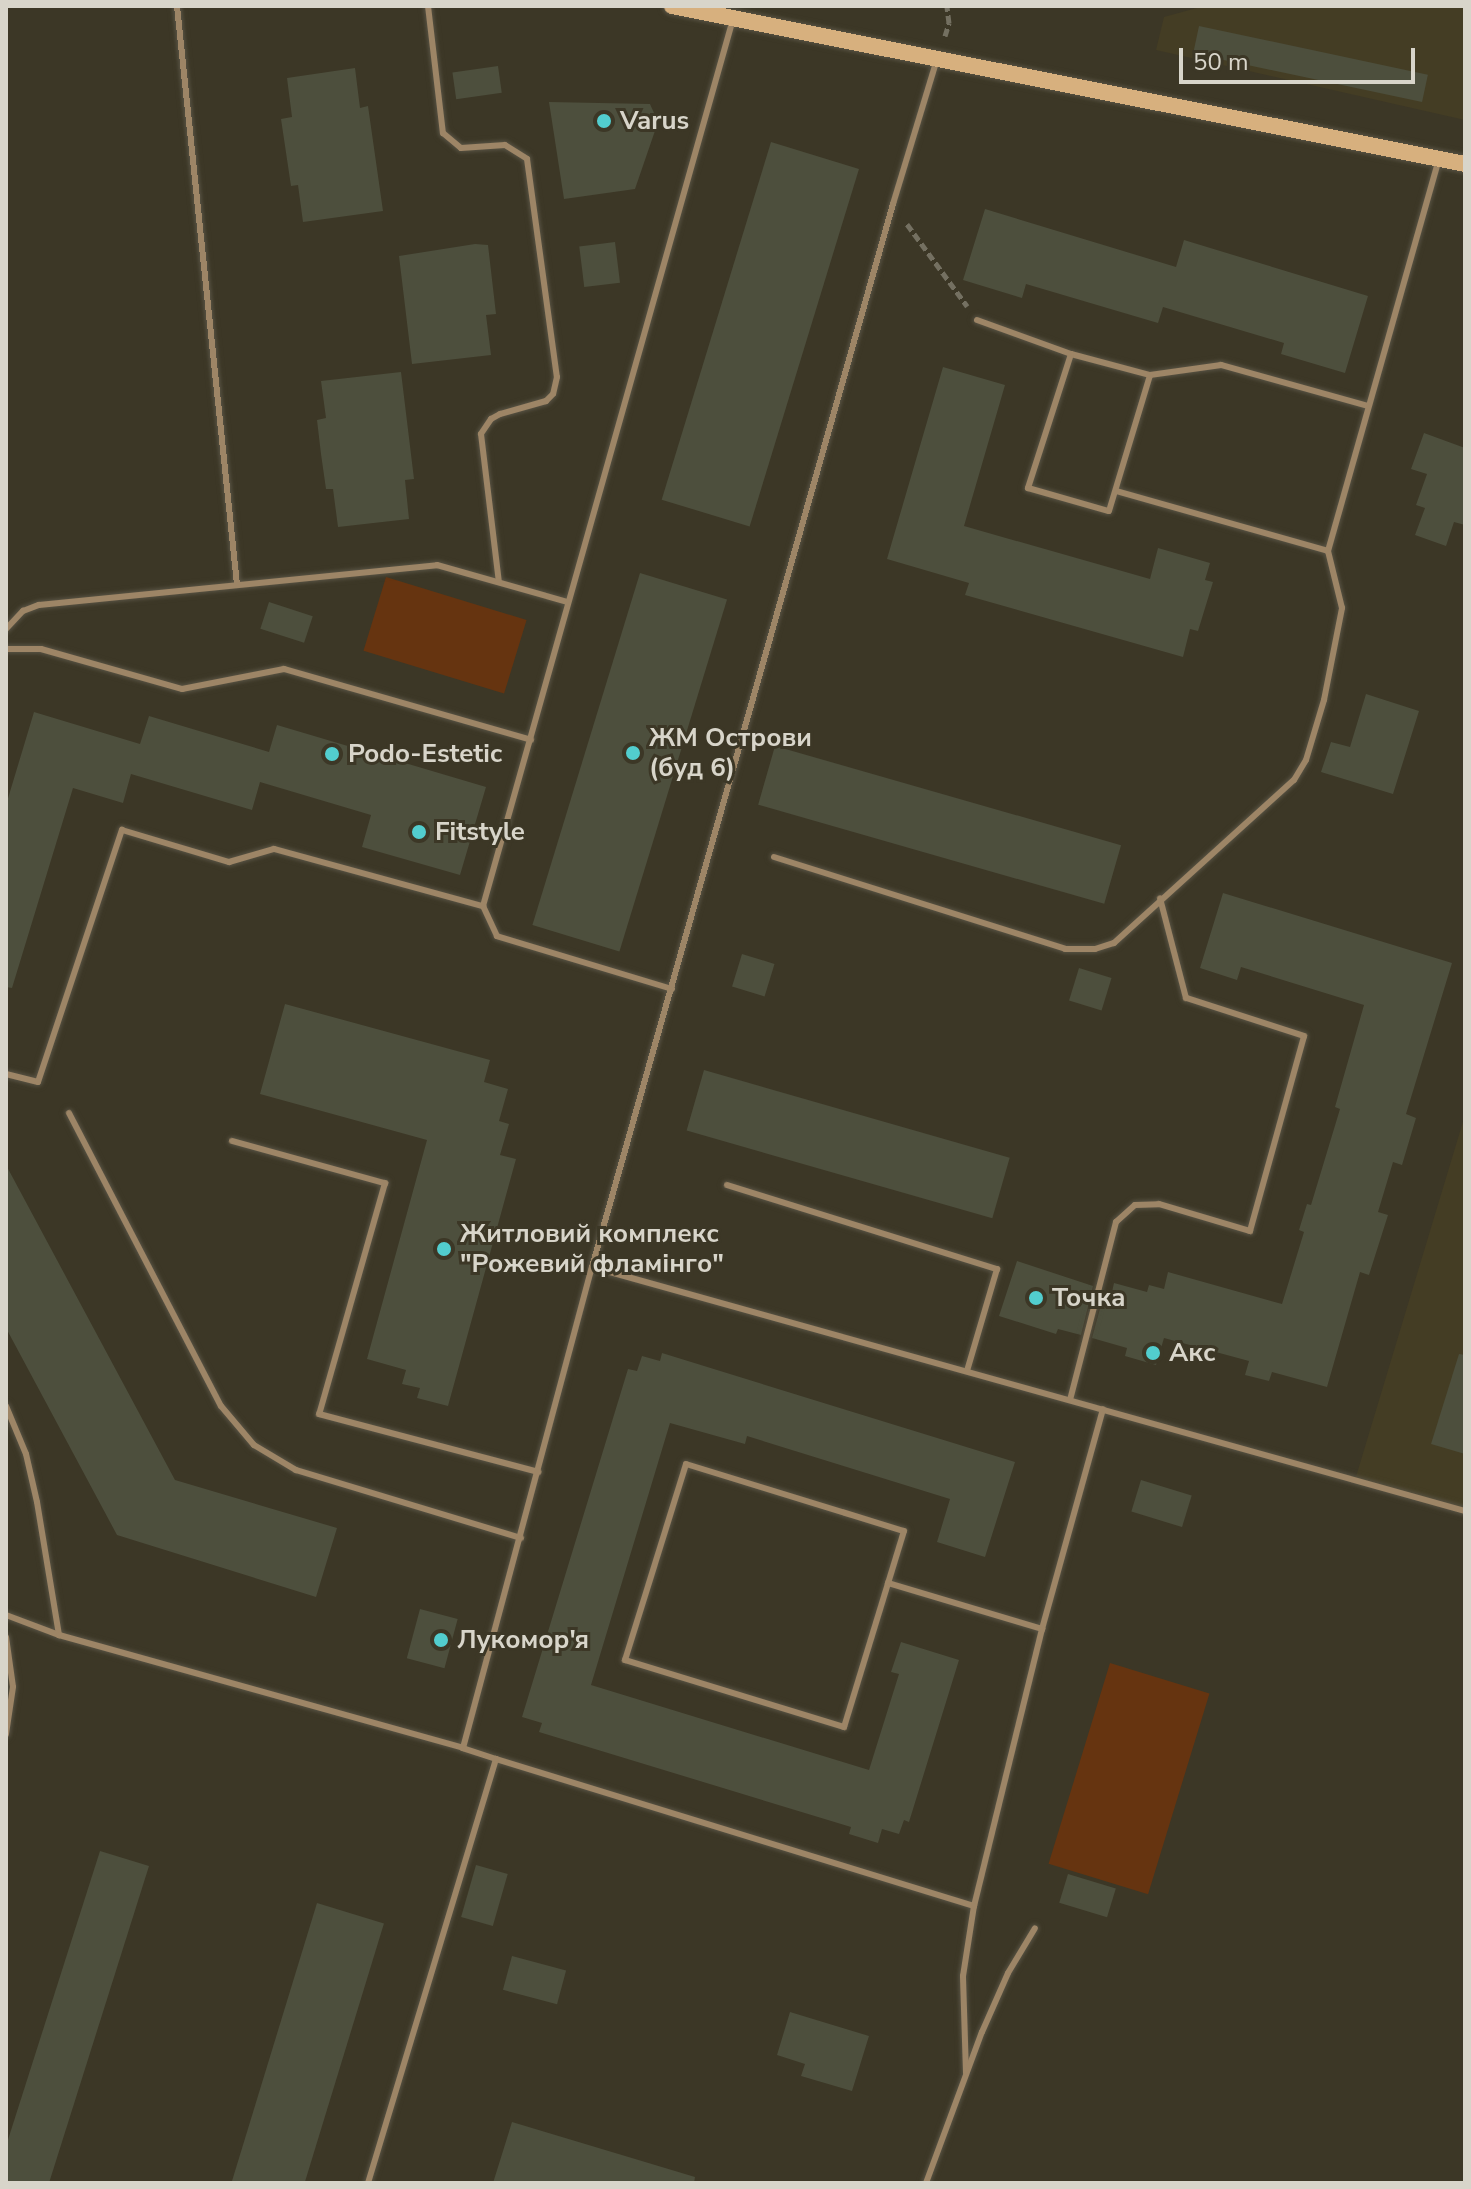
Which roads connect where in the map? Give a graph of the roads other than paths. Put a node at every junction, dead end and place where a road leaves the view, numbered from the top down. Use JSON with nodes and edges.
{"nodes":[{"id":1,"x":177,"y":6,"type":"edge"},
{"id":2,"x":428,"y":6,"type":"edge"},
{"id":3,"x":672,"y":6,"type":"edge"},
{"id":4,"x":733,"y":17,"type":"junction"},
{"id":5,"x":937,"y":58,"type":"junction"},
{"id":6,"x":1439,"y":159,"type":"junction"},
{"id":7,"x":1465,"y":164,"type":"edge"},
{"id":8,"x":977,"y":320,"type":"road end"},
{"id":9,"x":1071,"y":354,"type":"junction"},
{"id":10,"x":1150,"y":375,"type":"junction"},
{"id":11,"x":1368,"y":406,"type":"junction"},
{"id":12,"x":1116,"y":491,"type":"junction"},
{"id":13,"x":1328,"y":551,"type":"junction"},
{"id":14,"x":499,"y":582,"type":"junction"},
{"id":15,"x":237,"y":585,"type":"junction"},
{"id":16,"x":568,"y":602,"type":"junction"},
{"id":17,"x":6,"y":629,"type":"edge"},
{"id":18,"x":6,"y":649,"type":"edge"},
{"id":19,"x":531,"y":740,"type":"junction"},
{"id":20,"x":774,"y":857,"type":"dead end"},
{"id":21,"x":1160,"y":898,"type":"junction"},
{"id":22,"x":483,"y":906,"type":"junction"},
{"id":23,"x":672,"y":989,"type":"junction"},
{"id":24,"x":6,"y":1074,"type":"edge"},
{"id":25,"x":69,"y":1113,"type":"dead end"},
{"id":26,"x":232,"y":1141,"type":"dead end"},
{"id":27,"x":727,"y":1185,"type":"dead end"},
{"id":28,"x":592,"y":1267,"type":"junction"},
{"id":29,"x":967,"y":1371,"type":"junction"},
{"id":30,"x":1070,"y":1400,"type":"junction"},
{"id":31,"x":6,"y":1406,"type":"edge"},
{"id":32,"x":1103,"y":1409,"type":"junction"},
{"id":33,"x":538,"y":1472,"type":"junction"},
{"id":34,"x":1465,"y":1511,"type":"edge"},
{"id":35,"x":521,"y":1538,"type":"junction"},
{"id":36,"x":888,"y":1583,"type":"junction"},
{"id":37,"x":6,"y":1615,"type":"edge"},
{"id":38,"x":1042,"y":1629,"type":"junction"},
{"id":39,"x":59,"y":1635,"type":"junction"},
{"id":40,"x":6,"y":1637,"type":"edge"},
{"id":41,"x":6,"y":1734,"type":"edge"},
{"id":42,"x":463,"y":1748,"type":"junction"},
{"id":43,"x":496,"y":1759,"type":"junction"},
{"id":44,"x":974,"y":1906,"type":"junction"},
{"id":45,"x":1035,"y":1928,"type":"dead end"},
{"id":46,"x":966,"y":2078,"type":"junction"},
{"id":47,"x":368,"y":2183,"type":"edge"},
{"id":48,"x":926,"y":2183,"type":"edge"}],
"edges":[{"from":1,"to":15,"type":"lane"},
{"from":2,"to":14,"type":"lane"},
{"from":3,"to":4,"type":"street"},
{"from":4,"to":5,"type":"street"},
{"from":4,"to":16,"type":"lane"},
{"from":5,"to":6,"type":"street"},
{"from":5,"to":23,"type":"lane"},
{"from":6,"to":7,"type":"street"},
{"from":6,"to":11,"type":"lane"},
{"from":8,"to":9,"type":"lane"},
{"from":9,"to":10,"type":"lane"},
{"from":9,"to":12,"type":"lane"},
{"from":10,"to":11,"type":"lane"},
{"from":10,"to":12,"type":"lane"},
{"from":11,"to":13,"type":"lane"},
{"from":12,"to":13,"type":"lane"},
{"from":13,"to":21,"type":"lane"},
{"from":14,"to":15,"type":"lane"},
{"from":14,"to":16,"type":"lane"},
{"from":15,"to":17,"type":"lane"},
{"from":16,"to":19,"type":"lane"},
{"from":18,"to":19,"type":"lane"},
{"from":19,"to":22,"type":"lane"},
{"from":20,"to":21,"type":"lane"},
{"from":21,"to":30,"type":"lane"},
{"from":22,"to":23,"type":"lane"},
{"from":22,"to":24,"type":"lane"},
{"from":23,"to":28,"type":"lane"},
{"from":25,"to":35,"type":"lane"},
{"from":26,"to":33,"type":"lane"},
{"from":27,"to":29,"type":"lane"},
{"from":28,"to":29,"type":"lane"},
{"from":28,"to":33,"type":"lane"},
{"from":29,"to":30,"type":"lane"},
{"from":30,"to":32,"type":"lane"},
{"from":31,"to":39,"type":"lane"},
{"from":32,"to":34,"type":"lane"},
{"from":32,"to":38,"type":"lane"},
{"from":33,"to":35,"type":"lane"},
{"from":35,"to":42,"type":"lane"},
{"from":36,"to":36,"type":"lane"},
{"from":36,"to":38,"type":"lane"},
{"from":37,"to":39,"type":"lane"},
{"from":38,"to":44,"type":"lane"},
{"from":39,"to":42,"type":"lane"},
{"from":40,"to":41,"type":"lane"},
{"from":42,"to":43,"type":"lane"},
{"from":43,"to":44,"type":"lane"},
{"from":43,"to":47,"type":"lane"},
{"from":44,"to":46,"type":"lane"},
{"from":45,"to":46,"type":"lane"},
{"from":46,"to":48,"type":"lane"}]}
